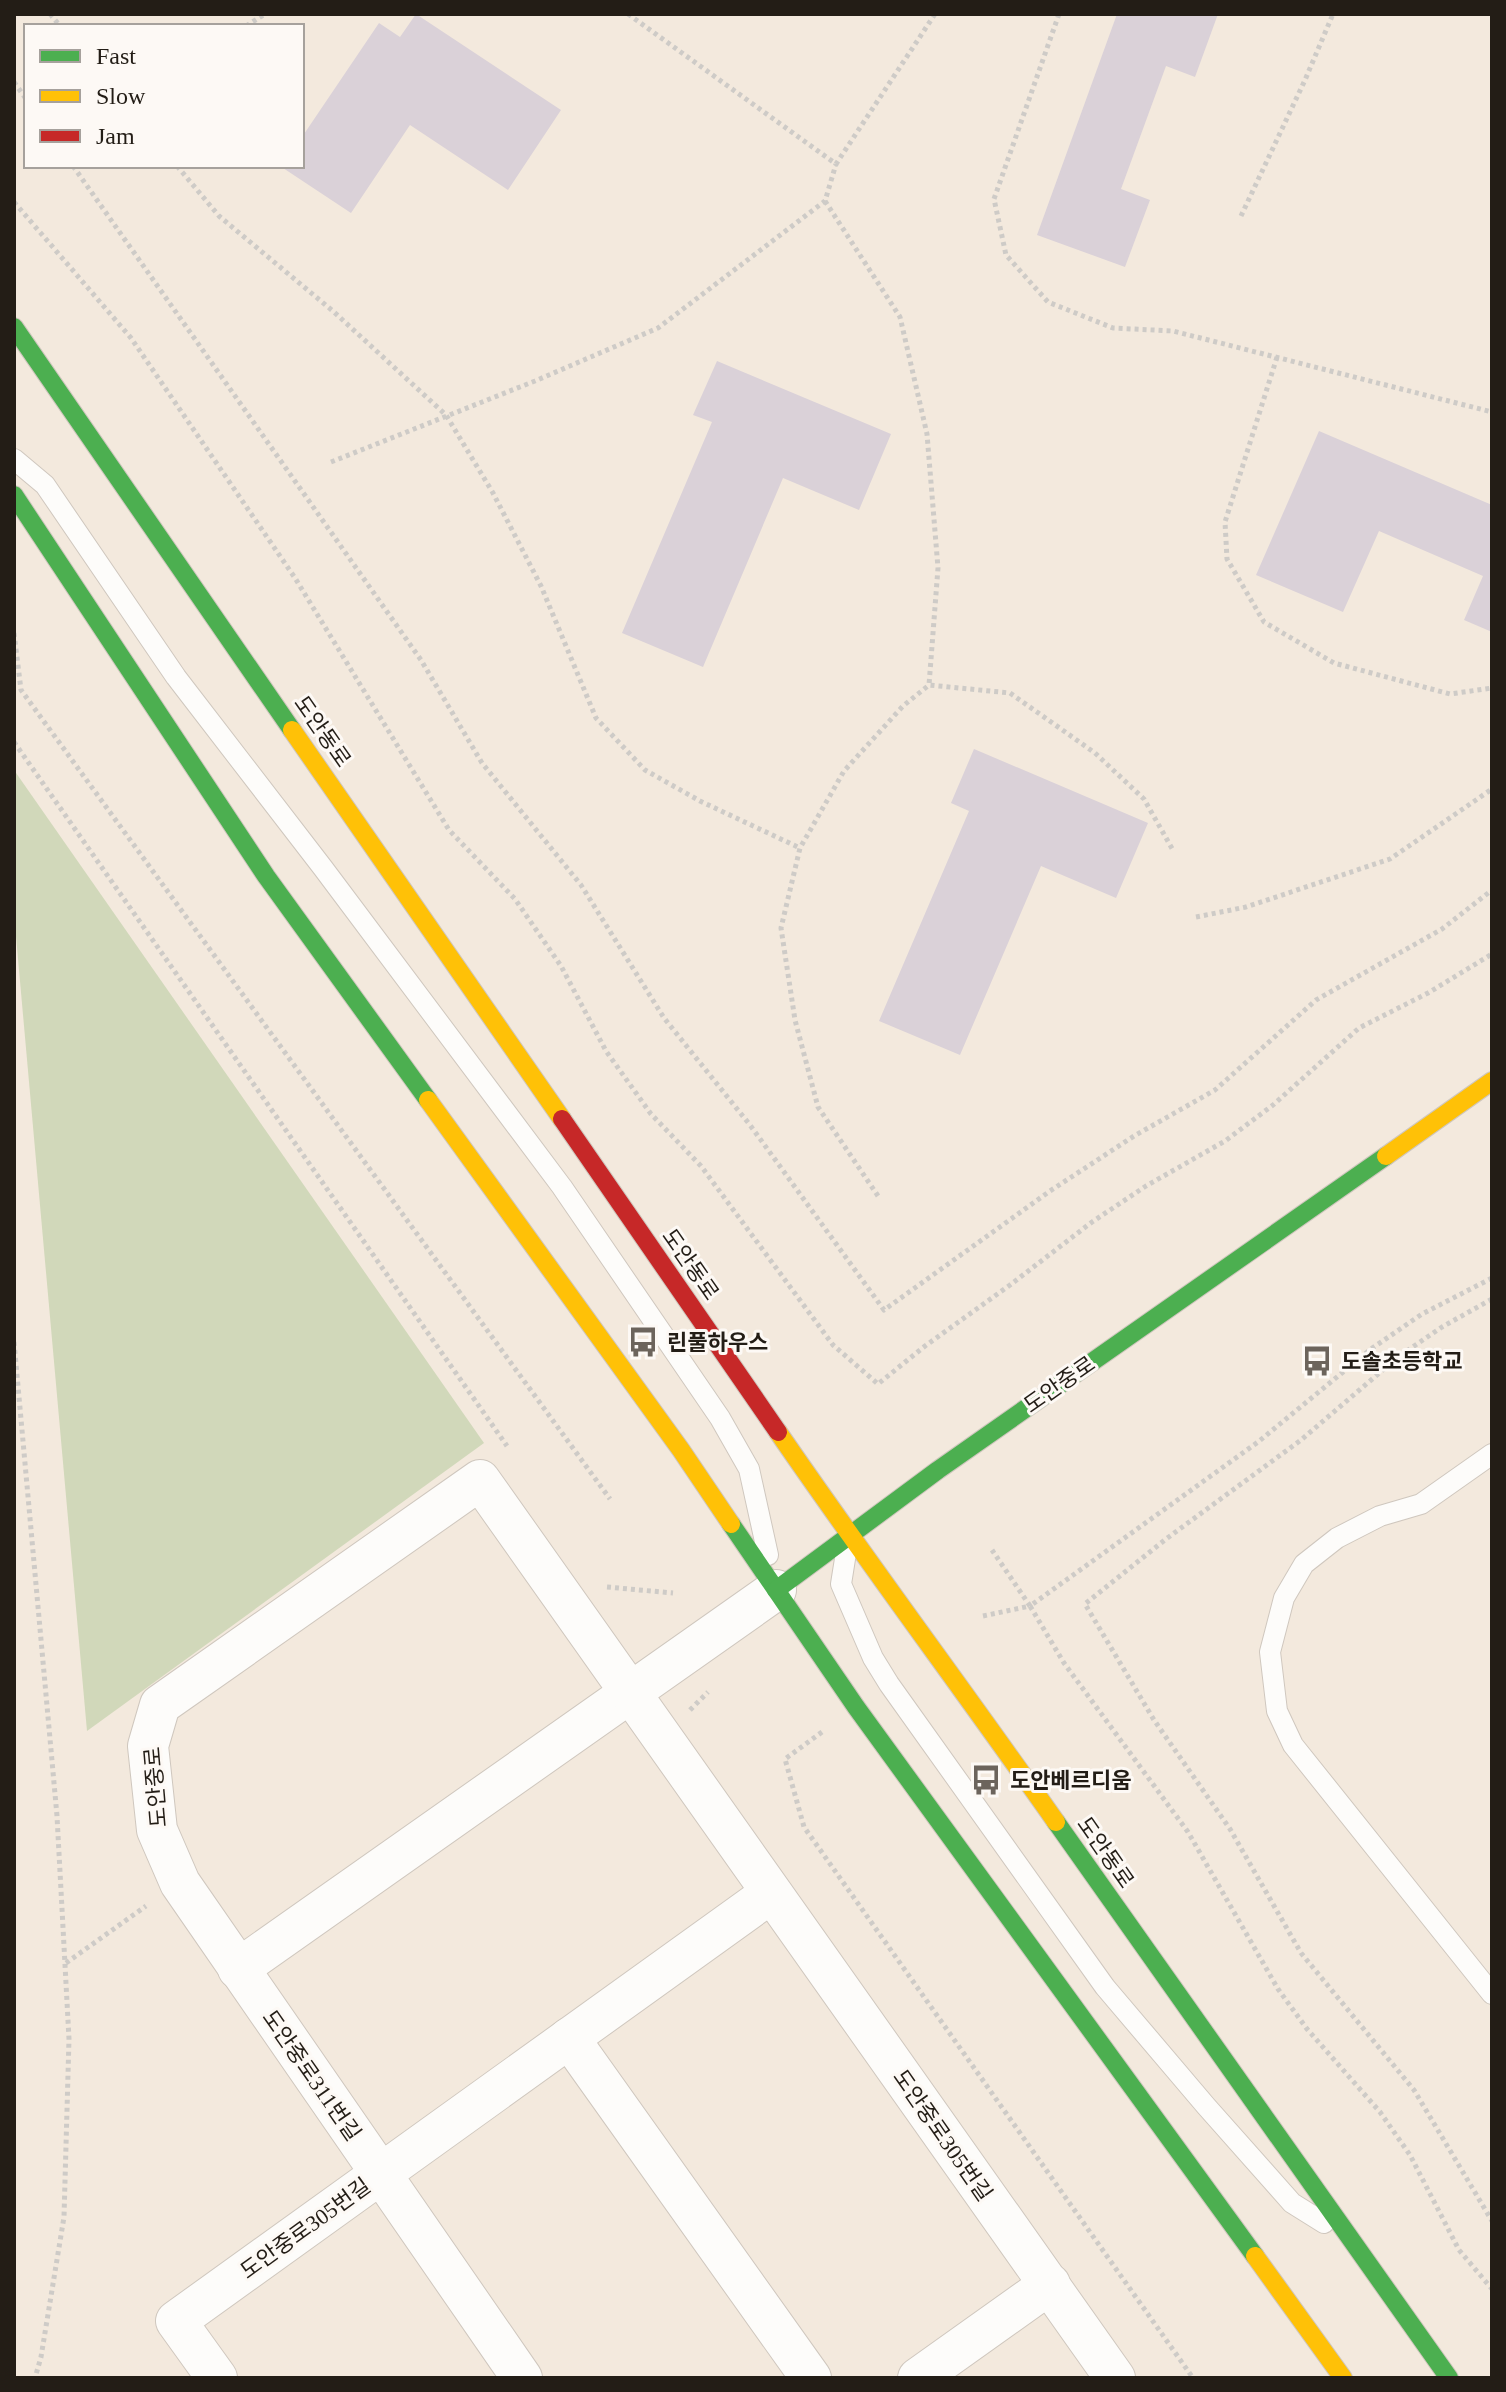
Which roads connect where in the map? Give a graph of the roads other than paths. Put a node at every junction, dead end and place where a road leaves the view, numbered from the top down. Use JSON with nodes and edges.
{"nodes":[{"id":1,"x":14,"y":327,"type":"edge"},
{"id":2,"x":14,"y":459,"type":"edge"},
{"id":3,"x":14,"y":495,"type":"edge"},
{"id":4,"x":1492,"y":1081,"type":"edge"},
{"id":5,"x":1492,"y":1454,"type":"edge"},
{"id":6,"x":849,"y":1535,"type":"junction"},
{"id":7,"x":776,"y":1590,"type":"junction"},
{"id":8,"x":629,"y":1691,"type":"junction"},
{"id":9,"x":771,"y":1893,"type":"junction"},
{"id":10,"x":238,"y":1969,"type":"junction"},
{"id":11,"x":1492,"y":1994,"type":"edge"},
{"id":12,"x":569,"y":2038,"type":"junction"},
{"id":13,"x":380,"y":2174,"type":"junction"},
{"id":14,"x":1352,"y":2240,"type":"junction"},
{"id":15,"x":1050,"y":2284,"type":"junction"},
{"id":16,"x":217,"y":2378,"type":"edge"},
{"id":17,"x":522,"y":2378,"type":"edge"},
{"id":18,"x":811,"y":2378,"type":"edge"},
{"id":19,"x":918,"y":2378,"type":"edge"},
{"id":20,"x":1115,"y":2378,"type":"edge"},
{"id":21,"x":1343,"y":2378,"type":"edge"},
{"id":22,"x":1449,"y":2378,"type":"edge"}],
"edges":[{"from":1,"to":6,"type":"main road","name":"도안동로"},
{"from":2,"to":7,"type":"lane"},
{"from":3,"to":7,"type":"main road"},
{"from":4,"to":6,"type":"main road","name":"도안중로"},
{"from":5,"to":11,"type":"lane"},
{"from":6,"to":7,"type":"main road","name":"도안중로"},
{"from":6,"to":14,"type":"main road","name":"도안동로"},
{"from":6,"to":14,"type":"lane"},
{"from":7,"to":8,"type":"street","name":"도안중로"},
{"from":7,"to":21,"type":"main road"},
{"from":8,"to":9,"type":"street","name":"도안중로305번길"},
{"from":8,"to":10,"type":"street","name":"도안중로"},
{"from":8,"to":10,"type":"street","name":"도안중로"},
{"from":9,"to":12,"type":"street","name":"도안중로305번길"},
{"from":9,"to":15,"type":"street","name":"도안중로305번길"},
{"from":10,"to":13,"type":"street","name":"도안중로311번길"},
{"from":12,"to":13,"type":"street","name":"도안중로305번길"},
{"from":12,"to":18,"type":"street"},
{"from":13,"to":16,"type":"street","name":"도안중로305번길"},
{"from":13,"to":17,"type":"street","name":"도안중로311번길"},
{"from":14,"to":22,"type":"main road","name":"도안동로"},
{"from":15,"to":19,"type":"street"},
{"from":15,"to":20,"type":"street","name":"도안중로305번길"}]}
